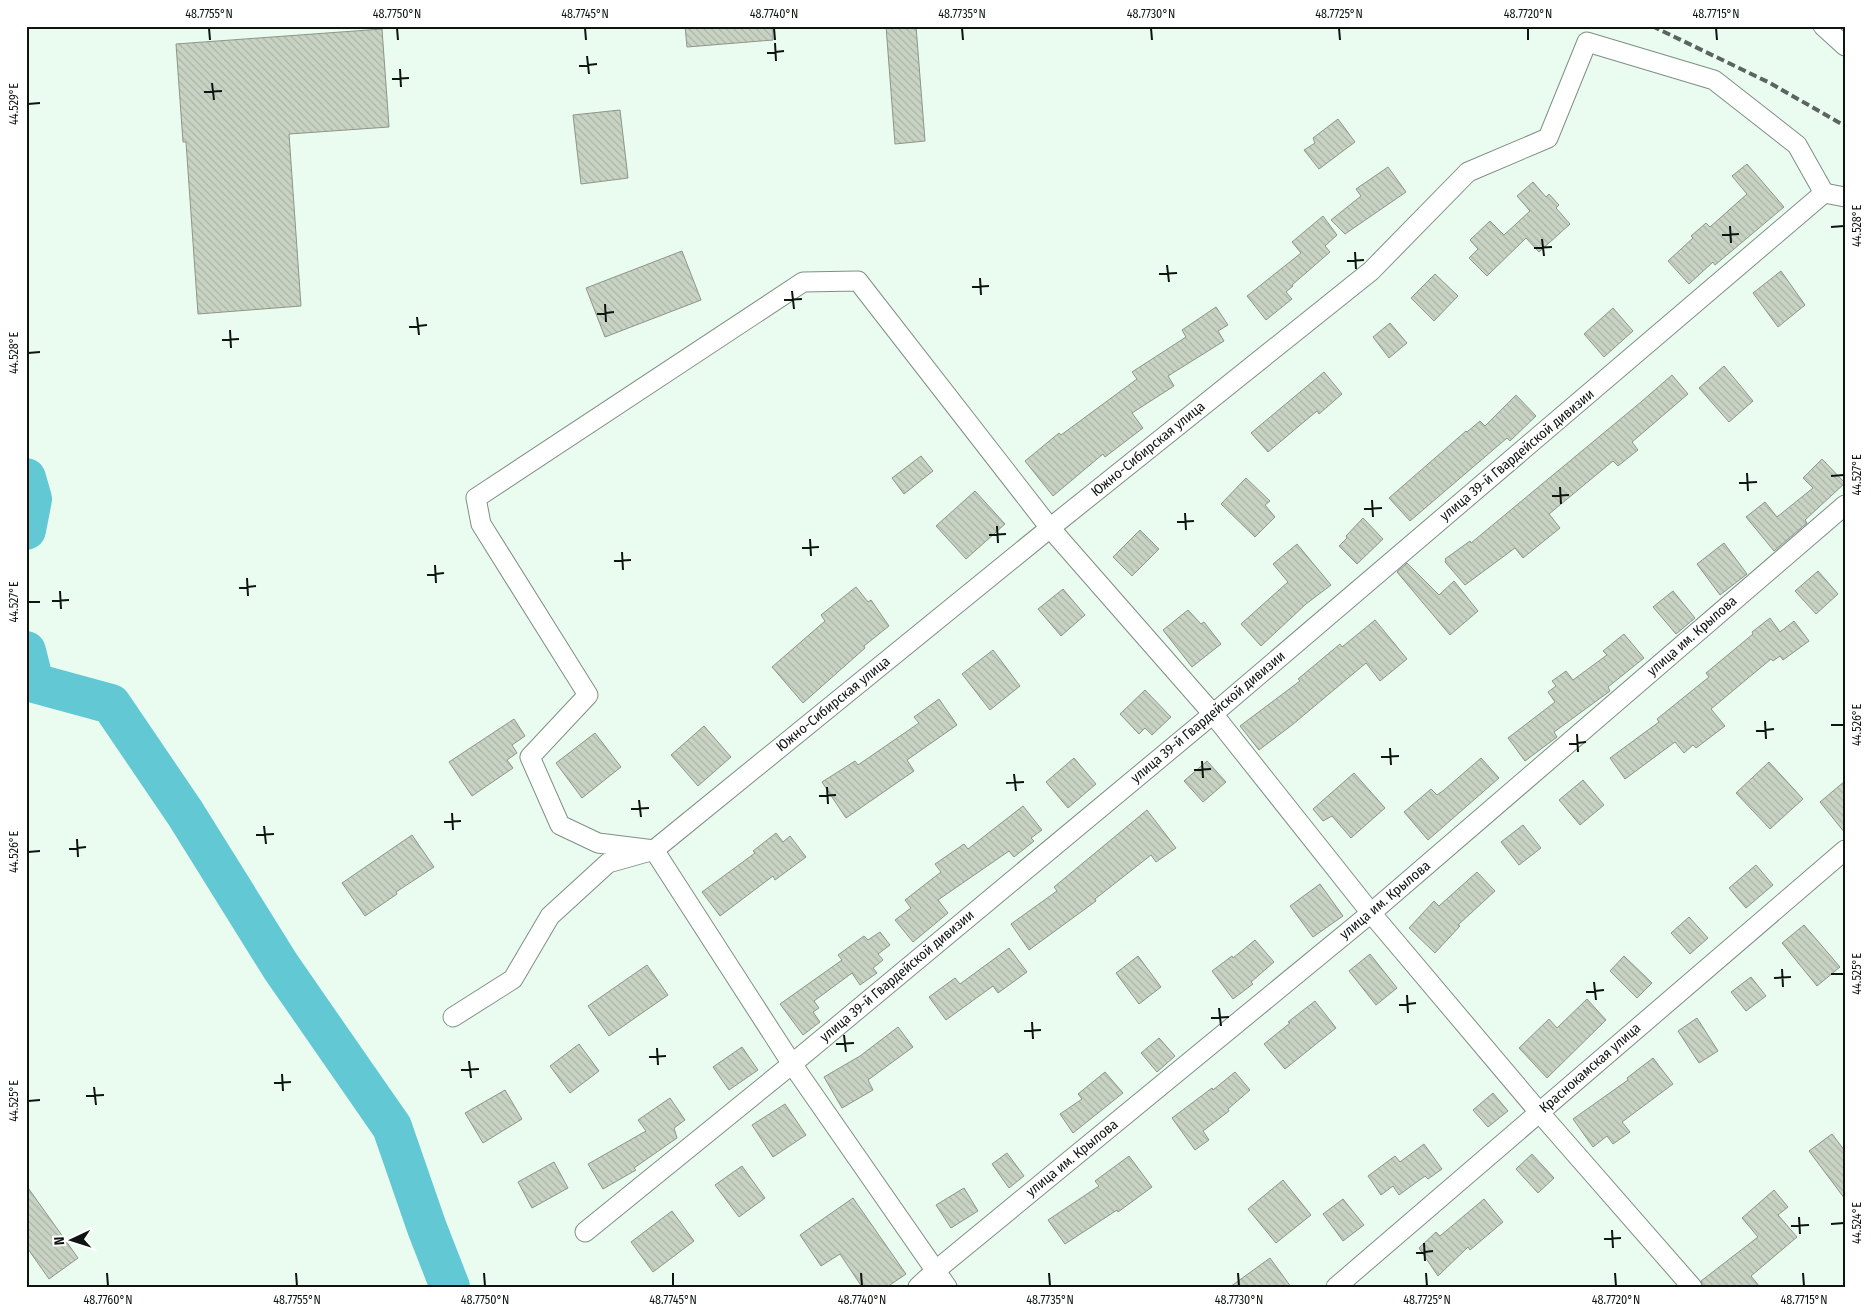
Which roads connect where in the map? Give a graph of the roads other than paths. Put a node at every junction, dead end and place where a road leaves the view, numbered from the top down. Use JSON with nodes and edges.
{"nodes":[{"id":1,"x":1823,"y":26,"type":"edge"},
{"id":2,"x":1845,"y":46,"type":"edge"},
{"id":3,"x":1824,"y":193,"type":"junction"},
{"id":4,"x":1845,"y":198,"type":"edge"},
{"id":5,"x":1845,"y":505,"type":"edge"},
{"id":6,"x":1050,"y":528,"type":"junction"},
{"id":7,"x":1213,"y":714,"type":"junction"},
{"id":8,"x":654,"y":850,"type":"junction"},
{"id":9,"x":1845,"y":850,"type":"edge"},
{"id":10,"x":1371,"y":913,"type":"junction"},
{"id":11,"x":453,"y":1017,"type":"dead end"},
{"id":12,"x":792,"y":1064,"type":"junction"},
{"id":13,"x":1539,"y":1112,"type":"junction"},
{"id":14,"x":585,"y":1232,"type":"dead end"},
{"id":15,"x":935,"y":1271,"type":"junction"},
{"id":16,"x":918,"y":1287,"type":"edge"},
{"id":17,"x":947,"y":1287,"type":"edge"},
{"id":18,"x":1336,"y":1287,"type":"edge"},
{"id":19,"x":1692,"y":1287,"type":"edge"}],
"edges":[{"from":1,"to":2,"type":"street"},
{"from":3,"to":4,"type":"street"},
{"from":3,"to":6,"type":"street","name":"Южно-Сибирская улица"},
{"from":3,"to":7,"type":"street","name":"улица 39-й Гвардейской дивизии"},
{"from":5,"to":10,"type":"street","name":"улица им. Крылова"},
{"from":6,"to":7,"type":"street"},
{"from":6,"to":8,"type":"street","name":"Южно-Сибирская улица"},
{"from":6,"to":8,"type":"street"},
{"from":7,"to":10,"type":"street"},
{"from":7,"to":12,"type":"street","name":"улица 39-й Гвардейской дивизии"},
{"from":8,"to":11,"type":"street","name":"Южно-Сибирская улица"},
{"from":8,"to":12,"type":"street"},
{"from":9,"to":13,"type":"street","name":"Краснокамская улица"},
{"from":10,"to":13,"type":"street"},
{"from":10,"to":15,"type":"street","name":"улица им. Крылова"},
{"from":12,"to":14,"type":"street","name":"улица 39-й Гвардейской дивизии"},
{"from":12,"to":15,"type":"street"},
{"from":13,"to":18,"type":"street","name":"Краснокамская улица"},
{"from":13,"to":19,"type":"street"},
{"from":15,"to":16,"type":"street","name":"улица им. Крылова"},
{"from":15,"to":17,"type":"street"}]}
